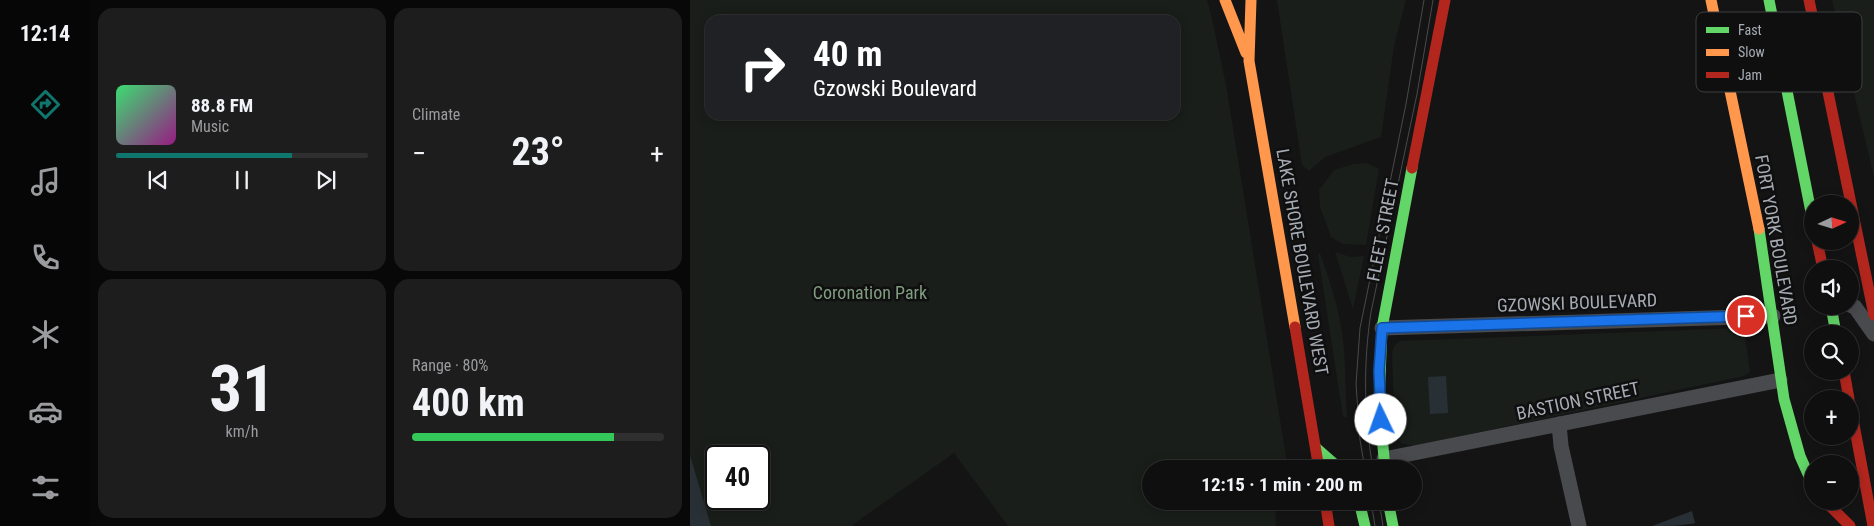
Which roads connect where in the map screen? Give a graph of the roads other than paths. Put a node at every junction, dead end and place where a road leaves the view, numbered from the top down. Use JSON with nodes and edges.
{"nodes":[{"id":1,"x":1225,"y":0,"type":"edge"},
{"id":2,"x":1252,"y":0,"type":"edge"},
{"id":3,"x":1445,"y":0,"type":"edge"},
{"id":4,"x":1784,"y":0,"type":"edge"},
{"id":5,"x":1776,"y":12,"type":"edge"},
{"id":6,"x":1250,"y":61,"type":"junction"},
{"id":7,"x":1731,"y":92,"type":"edge"},
{"id":8,"x":1781,"y":92,"type":"edge"},
{"id":9,"x":1787,"y":92,"type":"edge"},
{"id":10,"x":1828,"y":92,"type":"edge"},
{"id":11,"x":1808,"y":195,"type":"edge"},
{"id":12,"x":1816,"y":260,"type":"edge"},
{"id":13,"x":1859,"y":313,"type":"edge"},
{"id":14,"x":1874,"y":315,"type":"edge"},
{"id":15,"x":1773,"y":316,"type":"junction"},
{"id":16,"x":1382,"y":328,"type":"junction"},
{"id":17,"x":1874,"y":334,"type":"edge"},
{"id":18,"x":1780,"y":380,"type":"junction"},
{"id":19,"x":1559,"y":424,"type":"junction"},
{"id":20,"x":1858,"y":445,"type":"edge"},
{"id":21,"x":1316,"y":448,"type":"junction"},
{"id":22,"x":1318,"y":460,"type":"edge"},
{"id":23,"x":1330,"y":460,"type":"edge"},
{"id":24,"x":1384,"y":460,"type":"edge"},
{"id":25,"x":1402,"y":460,"type":"edge"},
{"id":26,"x":1804,"y":465,"type":"edge"},
{"id":27,"x":1326,"y":510,"type":"edge"},
{"id":28,"x":1362,"y":510,"type":"edge"},
{"id":29,"x":1390,"y":510,"type":"edge"},
{"id":30,"x":1824,"y":510,"type":"edge"},
{"id":31,"x":1834,"y":510,"type":"edge"},
{"id":32,"x":1827,"y":518,"type":"dead end"},
{"id":33,"x":1329,"y":526,"type":"edge"},
{"id":34,"x":1365,"y":526,"type":"edge"},
{"id":35,"x":1393,"y":526,"type":"edge"},
{"id":36,"x":1579,"y":526,"type":"edge"},
{"id":37,"x":1850,"y":526,"type":"edge"},
{"id":38,"x":1872,"y":526,"type":"edge"}],
"edges":[{"from":1,"to":6,"type":"main road","name":"LAKE SHORE BOULEVARD WEST"},
{"from":2,"to":6,"type":"main road","name":"LAKE SHORE BOULEVARD WEST"},
{"from":3,"to":16,"type":"main road","name":"FLEET STREET"},
{"from":4,"to":5,"type":"street"},
{"from":6,"to":21,"type":"main road","name":"LAKE SHORE BOULEVARD WEST"},
{"from":7,"to":15,"type":"main road","name":"FORT YORK BOULEVARD"},
{"from":8,"to":12,"type":"street"},
{"from":9,"to":11,"type":"main road","bridge":true},
{"from":10,"to":14,"type":"main road"},
{"from":13,"to":17,"type":"street"},
{"from":15,"to":16,"type":"street","name":"GZOWSKI BOULEVARD"},
{"from":15,"to":18,"type":"main road","name":"FORT YORK BOULEVARD"},
{"from":16,"to":24,"type":"main road","name":"FLEET STREET"},
{"from":18,"to":19,"type":"street","name":"BASTION STREET"},
{"from":18,"to":26,"type":"main road","name":"FORT YORK BOULEVARD"},
{"from":19,"to":25,"type":"street","name":"BASTION STREET"},
{"from":19,"to":36,"type":"street"},
{"from":20,"to":38,"type":"main road"},
{"from":21,"to":22,"type":"main road","name":"LAKE SHORE BOULEVARD WEST"},
{"from":21,"to":23,"type":"main road"},
{"from":27,"to":33,"type":"main road"},
{"from":28,"to":34,"type":"main road"},
{"from":29,"to":35,"type":"main road"},
{"from":30,"to":32,"type":"main road"},
{"from":31,"to":37,"type":"main road"}]}
